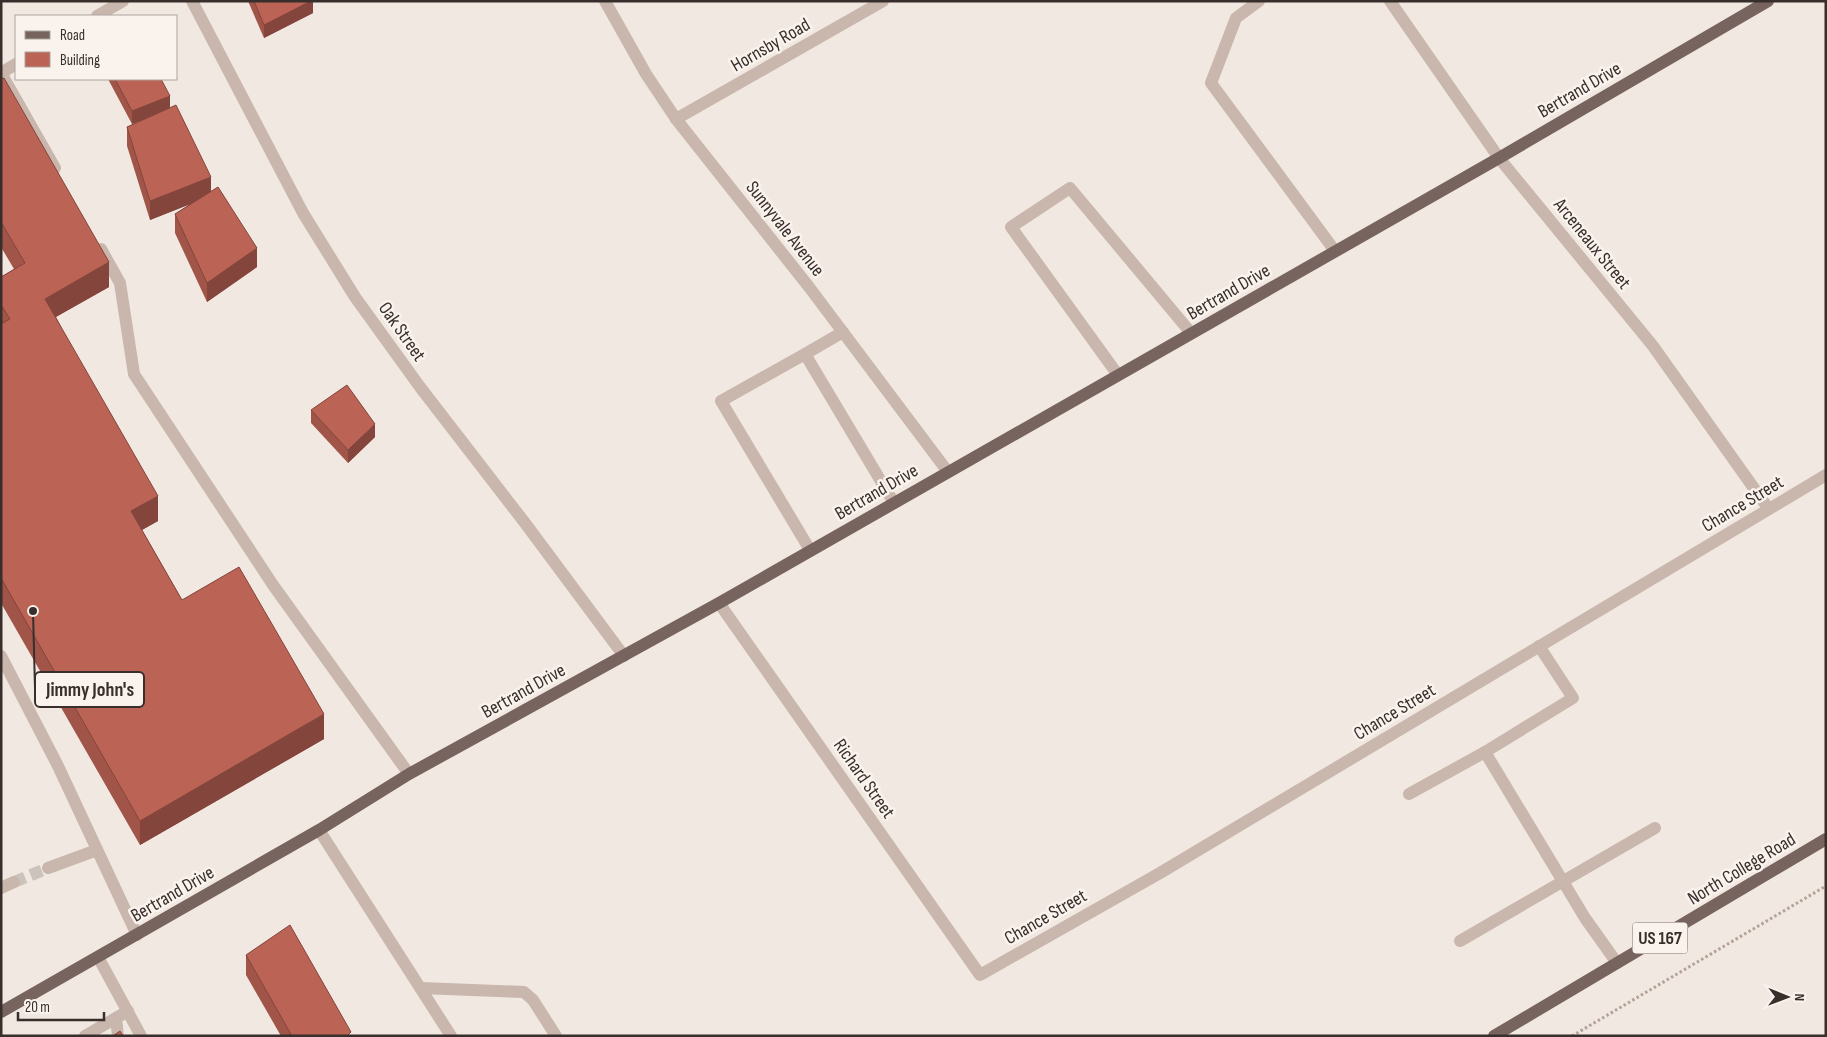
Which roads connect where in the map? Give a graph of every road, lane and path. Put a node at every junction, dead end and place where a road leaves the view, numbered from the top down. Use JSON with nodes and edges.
{"nodes":[{"id":1,"x":123,"y":1,"type":"edge"},
{"id":2,"x":192,"y":1,"type":"edge"},
{"id":3,"x":605,"y":1,"type":"edge"},
{"id":4,"x":882,"y":1,"type":"edge"},
{"id":5,"x":1259,"y":1,"type":"edge"},
{"id":6,"x":1390,"y":1,"type":"edge"},
{"id":7,"x":1768,"y":1,"type":"edge"},
{"id":8,"x":99,"y":15,"type":"edge"},
{"id":9,"x":15,"y":65,"type":"edge"},
{"id":10,"x":1,"y":73,"type":"edge"},
{"id":11,"x":676,"y":119,"type":"junction"},
{"id":12,"x":1499,"y":158,"type":"junction"},
{"id":13,"x":63,"y":182,"type":"edge"},
{"id":14,"x":96,"y":241,"type":"edge"},
{"id":15,"x":1334,"y":251,"type":"junction"},
{"id":16,"x":843,"y":332,"type":"junction"},
{"id":17,"x":1192,"y":333,"type":"junction"},
{"id":18,"x":805,"y":354,"type":"junction"},
{"id":19,"x":1118,"y":375,"type":"junction"},
{"id":20,"x":948,"y":472,"type":"junction"},
{"id":21,"x":1826,"y":475,"type":"edge"},
{"id":22,"x":894,"y":502,"type":"junction"},
{"id":23,"x":1768,"y":508,"type":"junction"},
{"id":24,"x":810,"y":550,"type":"junction"},
{"id":25,"x":719,"y":603,"type":"junction"},
{"id":26,"x":1539,"y":646,"type":"junction"},
{"id":27,"x":1,"y":656,"type":"edge"},
{"id":28,"x":624,"y":656,"type":"junction"},
{"id":29,"x":1485,"y":752,"type":"junction"},
{"id":30,"x":409,"y":774,"type":"junction"},
{"id":31,"x":1409,"y":794,"type":"dead end"},
{"id":32,"x":1655,"y":828,"type":"dead end"},
{"id":33,"x":319,"y":830,"type":"junction"},
{"id":34,"x":1826,"y":839,"type":"edge"},
{"id":35,"x":97,"y":850,"type":"junction"},
{"id":36,"x":48,"y":868,"type":"tunnel mouth"},
{"id":37,"x":14,"y":882,"type":"tunnel mouth"},
{"id":38,"x":1564,"y":882,"type":"junction"},
{"id":39,"x":1826,"y":886,"type":"edge"},
{"id":40,"x":1,"y":888,"type":"edge"},
{"id":41,"x":137,"y":935,"type":"junction"},
{"id":42,"x":1460,"y":941,"type":"dead end"},
{"id":43,"x":98,"y":957,"type":"junction"},
{"id":44,"x":1617,"y":963,"type":"junction"},
{"id":45,"x":980,"y":975,"type":"joint"},
{"id":46,"x":421,"y":988,"type":"junction"},
{"id":47,"x":1,"y":1012,"type":"edge"},
{"id":48,"x":128,"y":1012,"type":"junction"},
{"id":49,"x":116,"y":1018,"type":"junction"},
{"id":50,"x":85,"y":1036,"type":"edge"},
{"id":51,"x":118,"y":1036,"type":"edge"},
{"id":52,"x":141,"y":1036,"type":"edge"},
{"id":53,"x":452,"y":1036,"type":"edge"},
{"id":54,"x":556,"y":1036,"type":"edge"},
{"id":55,"x":1494,"y":1036,"type":"edge"},
{"id":56,"x":1572,"y":1036,"type":"edge"}],
"edges":[{"from":1,"to":8,"type":"street"},
{"from":2,"to":28,"type":"street","name":"Oak Street"},
{"from":3,"to":11,"type":"street","name":"Sunnyvale Avenue"},
{"from":4,"to":11,"type":"street","name":"Hornsby Road"},
{"from":5,"to":15,"type":"street"},
{"from":6,"to":12,"type":"street","name":"Arceneaux Street"},
{"from":7,"to":12,"type":"main road","name":"Bertrand Drive"},
{"from":9,"to":10,"type":"street"},
{"from":10,"to":13,"type":"street"},
{"from":11,"to":16,"type":"street","name":"Sunnyvale Avenue"},
{"from":12,"to":15,"type":"main road","name":"Bertrand Drive"},
{"from":12,"to":23,"type":"street","name":"Arceneaux Street"},
{"from":14,"to":30,"type":"street"},
{"from":15,"to":17,"type":"main road","name":"Bertrand Drive"},
{"from":16,"to":18,"type":"street"},
{"from":16,"to":20,"type":"street","name":"Sunnyvale Avenue"},
{"from":17,"to":19,"type":"main road","name":"Bertrand Drive"},
{"from":17,"to":19,"type":"street"},
{"from":18,"to":22,"type":"street"},
{"from":18,"to":24,"type":"street"},
{"from":19,"to":20,"type":"main road","name":"Bertrand Drive"},
{"from":20,"to":22,"type":"main road","name":"Bertrand Drive"},
{"from":21,"to":23,"type":"street","name":"Chance Street"},
{"from":22,"to":24,"type":"main road","name":"Bertrand Drive"},
{"from":23,"to":26,"type":"street","name":"Chance Street"},
{"from":24,"to":25,"type":"main road","name":"Bertrand Drive"},
{"from":25,"to":28,"type":"main road","name":"Bertrand Drive"},
{"from":25,"to":45,"type":"street","name":"Richard Street"},
{"from":26,"to":29,"type":"street"},
{"from":26,"to":45,"type":"street","name":"Chance Street"},
{"from":27,"to":35,"type":"street"},
{"from":28,"to":30,"type":"main road","name":"Bertrand Drive"},
{"from":29,"to":31,"type":"street"},
{"from":29,"to":38,"type":"street"},
{"from":30,"to":33,"type":"main road","name":"Bertrand Drive"},
{"from":32,"to":38,"type":"street"},
{"from":33,"to":41,"type":"main road","name":"Bertrand Drive"},
{"from":33,"to":46,"type":"street"},
{"from":34,"to":44,"type":"main road","name":"North College Road","number":"US 167"},
{"from":35,"to":36,"type":"street"},
{"from":35,"to":41,"type":"street"},
{"from":37,"to":40,"type":"street"},
{"from":38,"to":42,"type":"street"},
{"from":38,"to":44,"type":"street"},
{"from":39,"to":56,"type":"path"},
{"from":41,"to":43,"type":"main road","name":"Bertrand Drive"},
{"from":43,"to":47,"type":"main road","name":"Bertrand Drive"},
{"from":43,"to":48,"type":"street"},
{"from":44,"to":55,"type":"main road","name":"North College Road","number":"US 167"},
{"from":46,"to":53,"type":"street"},
{"from":46,"to":54,"type":"street"},
{"from":48,"to":49,"type":"street"},
{"from":48,"to":52,"type":"street"},
{"from":49,"to":50,"type":"street"},
{"from":49,"to":51,"type":"street"}]}
